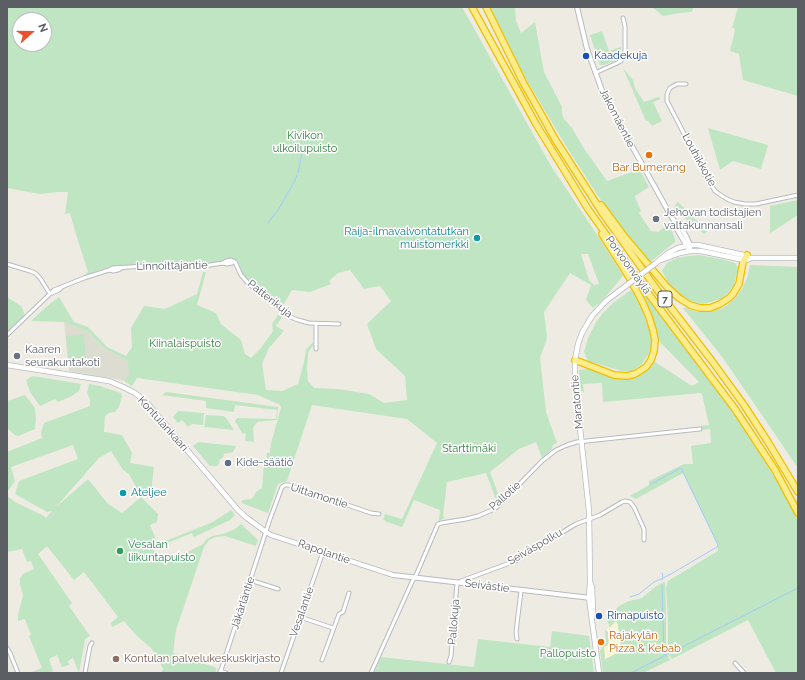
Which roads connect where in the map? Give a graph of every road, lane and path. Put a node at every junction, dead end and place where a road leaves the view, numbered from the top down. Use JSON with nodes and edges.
{"nodes":[{"id":1,"x":472,"y":7,"type":"edge"},
{"id":2,"x":486,"y":7,"type":"edge"},
{"id":3,"x":577,"y":7,"type":"edge"},
{"id":4,"x":623,"y":18,"type":"dead end"},
{"id":5,"x":596,"y":73,"type":"junction"},
{"id":6,"x":686,"y":84,"type":"dead end"},
{"id":7,"x":589,"y":192,"type":"junction"},
{"id":8,"x":798,"y":195,"type":"edge"},
{"id":9,"x":588,"y":209,"type":"junction"},
{"id":10,"x":675,"y":222,"type":"junction"},
{"id":11,"x":681,"y":238,"type":"junction"},
{"id":12,"x":689,"y":247,"type":"junction"},
{"id":13,"x":678,"y":248,"type":"junction"},
{"id":14,"x":748,"y":258,"type":"junction"},
{"id":15,"x":798,"y":258,"type":"edge"},
{"id":16,"x":661,"y":260,"type":"junction"},
{"id":17,"x":235,"y":262,"type":"joint"},
{"id":18,"x":7,"y":264,"type":"edge"},
{"id":19,"x":51,"y":294,"type":"junction"},
{"id":20,"x":316,"y":323,"type":"junction"},
{"id":21,"x":339,"y":324,"type":"dead end"},
{"id":22,"x":7,"y":335,"type":"edge"},
{"id":23,"x":316,"y":349,"type":"dead end"},
{"id":24,"x":575,"y":360,"type":"junction"},
{"id":25,"x":7,"y":365,"type":"edge"},
{"id":26,"x":700,"y":429,"type":"dead end"},
{"id":27,"x":581,"y":442,"type":"junction"},
{"id":28,"x":798,"y":492,"type":"edge"},
{"id":29,"x":798,"y":513,"type":"edge"},
{"id":30,"x":379,"y":514,"type":"dead end"},
{"id":31,"x":589,"y":519,"type":"junction"},
{"id":32,"x":266,"y":532,"type":"junction"},
{"id":33,"x":644,"y":540,"type":"dead end"},
{"id":34,"x":323,"y":552,"type":"junction"},
{"id":35,"x":382,"y":572,"type":"joint"},
{"id":36,"x":414,"y":578,"type":"junction"},
{"id":37,"x":250,"y":580,"type":"junction"},
{"id":38,"x":457,"y":583,"type":"junction"},
{"id":39,"x":278,"y":589,"type":"dead end"},
{"id":40,"x":521,"y":591,"type":"junction"},
{"id":41,"x":349,"y":593,"type":"dead end"},
{"id":42,"x":591,"y":598,"type":"junction"},
{"id":43,"x":300,"y":617,"type":"junction"},
{"id":44,"x":334,"y":628,"type":"junction"},
{"id":45,"x":517,"y":639,"type":"dead end"},
{"id":46,"x":92,"y":643,"type":"dead end"},
{"id":47,"x":7,"y":648,"type":"edge"},
{"id":48,"x":322,"y":660,"type":"dead end"},
{"id":49,"x":449,"y":662,"type":"dead end"},
{"id":50,"x":735,"y":663,"type":"dead end"},
{"id":51,"x":220,"y":672,"type":"edge"},
{"id":52,"x":18,"y":673,"type":"edge"},
{"id":53,"x":84,"y":673,"type":"edge"},
{"id":54,"x":226,"y":673,"type":"edge"},
{"id":55,"x":281,"y":673,"type":"edge"},
{"id":56,"x":371,"y":673,"type":"edge"},
{"id":57,"x":599,"y":673,"type":"edge"},
{"id":58,"x":744,"y":673,"type":"edge"}],
"edges":[{"from":1,"to":9,"type":"highway","name":"Porvoonväylä","number":"7"},
{"from":2,"to":7,"type":"highway","name":"Porvoonväylä","number":"7"},
{"from":3,"to":5,"type":"street","name":"Jakomäentie"},
{"from":4,"to":5,"type":"street"},
{"from":5,"to":10,"type":"street","name":"Jakomäentie"},
{"from":6,"to":8,"type":"street","name":"Louhikkotie"},
{"from":7,"to":14,"type":"highway"},
{"from":7,"to":28,"type":"highway","name":"Porvoonväylä","number":"7"},
{"from":9,"to":24,"type":"highway"},
{"from":9,"to":29,"type":"highway","name":"Porvoonväylä","number":"7"},
{"from":10,"to":11,"type":"street","name":"Jakomäentie"},
{"from":10,"to":12,"type":"street","name":"Jakomäentie"},
{"from":11,"to":12,"type":"street","name":"Jakomäentie"},
{"from":11,"to":13,"type":"street"},
{"from":12,"to":13,"type":"main road","name":"Maratontie"},
{"from":12,"to":14,"type":"main road"},
{"from":12,"to":16,"type":"main road","name":"Maratontie"},
{"from":13,"to":16,"type":"main road","name":"Maratontie"},
{"from":14,"to":15,"type":"main road"},
{"from":16,"to":24,"type":"main road","name":"Maratontie","bridge":true},
{"from":17,"to":19,"type":"street","name":"Linnoittajantie"},
{"from":17,"to":20,"type":"street","name":"Patterikuja"},
{"from":18,"to":19,"type":"street"},
{"from":19,"to":22,"type":"street","name":"Linnoittajantie"},
{"from":20,"to":21,"type":"street","name":"Patterikuja"},
{"from":20,"to":23,"type":"street"},
{"from":24,"to":27,"type":"main road","name":"Maratontie"},
{"from":25,"to":32,"type":"main road","name":"Kontulankaari"},
{"from":26,"to":27,"type":"street","name":"Pallotie"},
{"from":27,"to":31,"type":"main road","name":"Maratontie"},
{"from":27,"to":36,"type":"street","name":"Pallotie"},
{"from":30,"to":32,"type":"street","name":"Uittamontie"},
{"from":31,"to":33,"type":"street","name":"Seiväspolku"},
{"from":31,"to":38,"type":"street","name":"Seiväspolku"},
{"from":31,"to":42,"type":"main road","name":"Maratontie"},
{"from":32,"to":34,"type":"street","name":"Rapolantie"},
{"from":32,"to":37,"type":"street","name":"Jäkärläntie"},
{"from":34,"to":35,"type":"street","name":"Rapolantie"},
{"from":34,"to":43,"type":"street","name":"Vesalantie"},
{"from":35,"to":36,"type":"street","name":"Seivästie"},
{"from":36,"to":38,"type":"street","name":"Seivästie"},
{"from":36,"to":56,"type":"street","name":"Pallotie"},
{"from":37,"to":39,"type":"street"},
{"from":37,"to":51,"type":"street","name":"Jäkärläntie"},
{"from":38,"to":40,"type":"street","name":"Seivästie"},
{"from":38,"to":49,"type":"street","name":"Pallokuja"},
{"from":40,"to":42,"type":"street","name":"Seivästie"},
{"from":40,"to":45,"type":"street"},
{"from":41,"to":44,"type":"street"},
{"from":42,"to":57,"type":"main road","name":"Maratontie"},
{"from":43,"to":44,"type":"street"},
{"from":43,"to":55,"type":"street","name":"Vesalantie"},
{"from":44,"to":48,"type":"street"},
{"from":46,"to":53,"type":"street"},
{"from":47,"to":52,"type":"street"},
{"from":50,"to":58,"type":"street"},
{"from":51,"to":54,"type":"street"}]}
